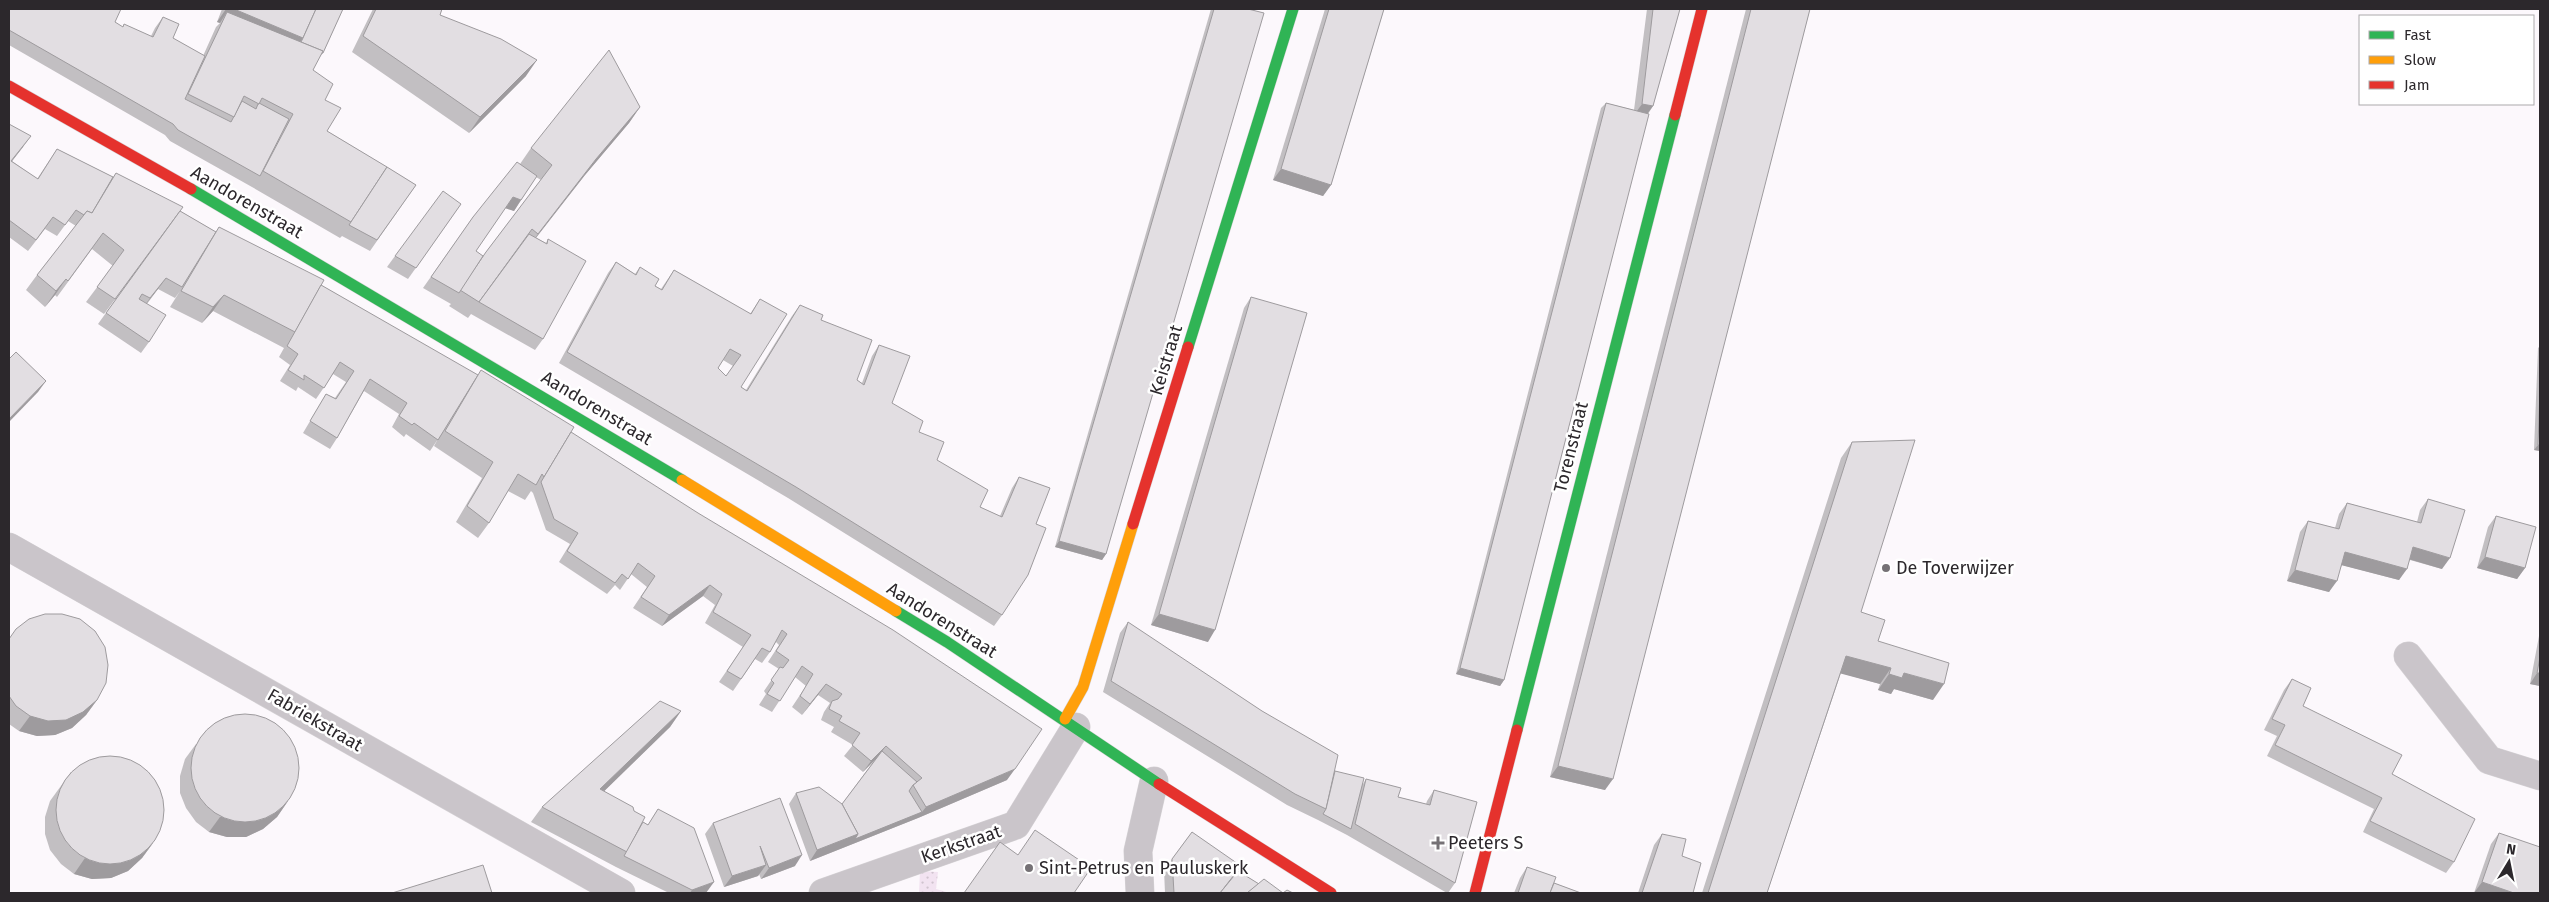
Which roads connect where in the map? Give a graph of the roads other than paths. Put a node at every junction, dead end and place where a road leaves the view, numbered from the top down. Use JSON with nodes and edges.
{"nodes":[{"id":1,"x":1293,"y":9,"type":"edge"},
{"id":2,"x":1702,"y":9,"type":"edge"},
{"id":3,"x":9,"y":86,"type":"edge"},
{"id":4,"x":9,"y":547,"type":"edge"},
{"id":5,"x":2408,"y":656,"type":"dead end"},
{"id":6,"x":1070,"y":723,"type":"junction"},
{"id":7,"x":2540,"y":776,"type":"edge"},
{"id":8,"x":1154,"y":780,"type":"junction"},
{"id":9,"x":621,"y":893,"type":"edge"},
{"id":10,"x":825,"y":893,"type":"edge"},
{"id":11,"x":1140,"y":893,"type":"edge"},
{"id":12,"x":1331,"y":893,"type":"edge"},
{"id":13,"x":1475,"y":893,"type":"edge"}],
"edges":[{"from":1,"to":6,"type":"street","name":"Keistraat"},
{"from":2,"to":13,"type":"street","name":"Torenstraat"},
{"from":3,"to":6,"type":"street","name":"Aandorenstraat"},
{"from":4,"to":9,"type":"street","name":"Fabriekstraat"},
{"from":5,"to":7,"type":"street"},
{"from":6,"to":8,"type":"street","name":"Aandorenstraat"},
{"from":6,"to":10,"type":"street","name":"Kerkstraat"},
{"from":8,"to":11,"type":"street"},
{"from":8,"to":12,"type":"street","name":"Aandorenstraat"}]}
